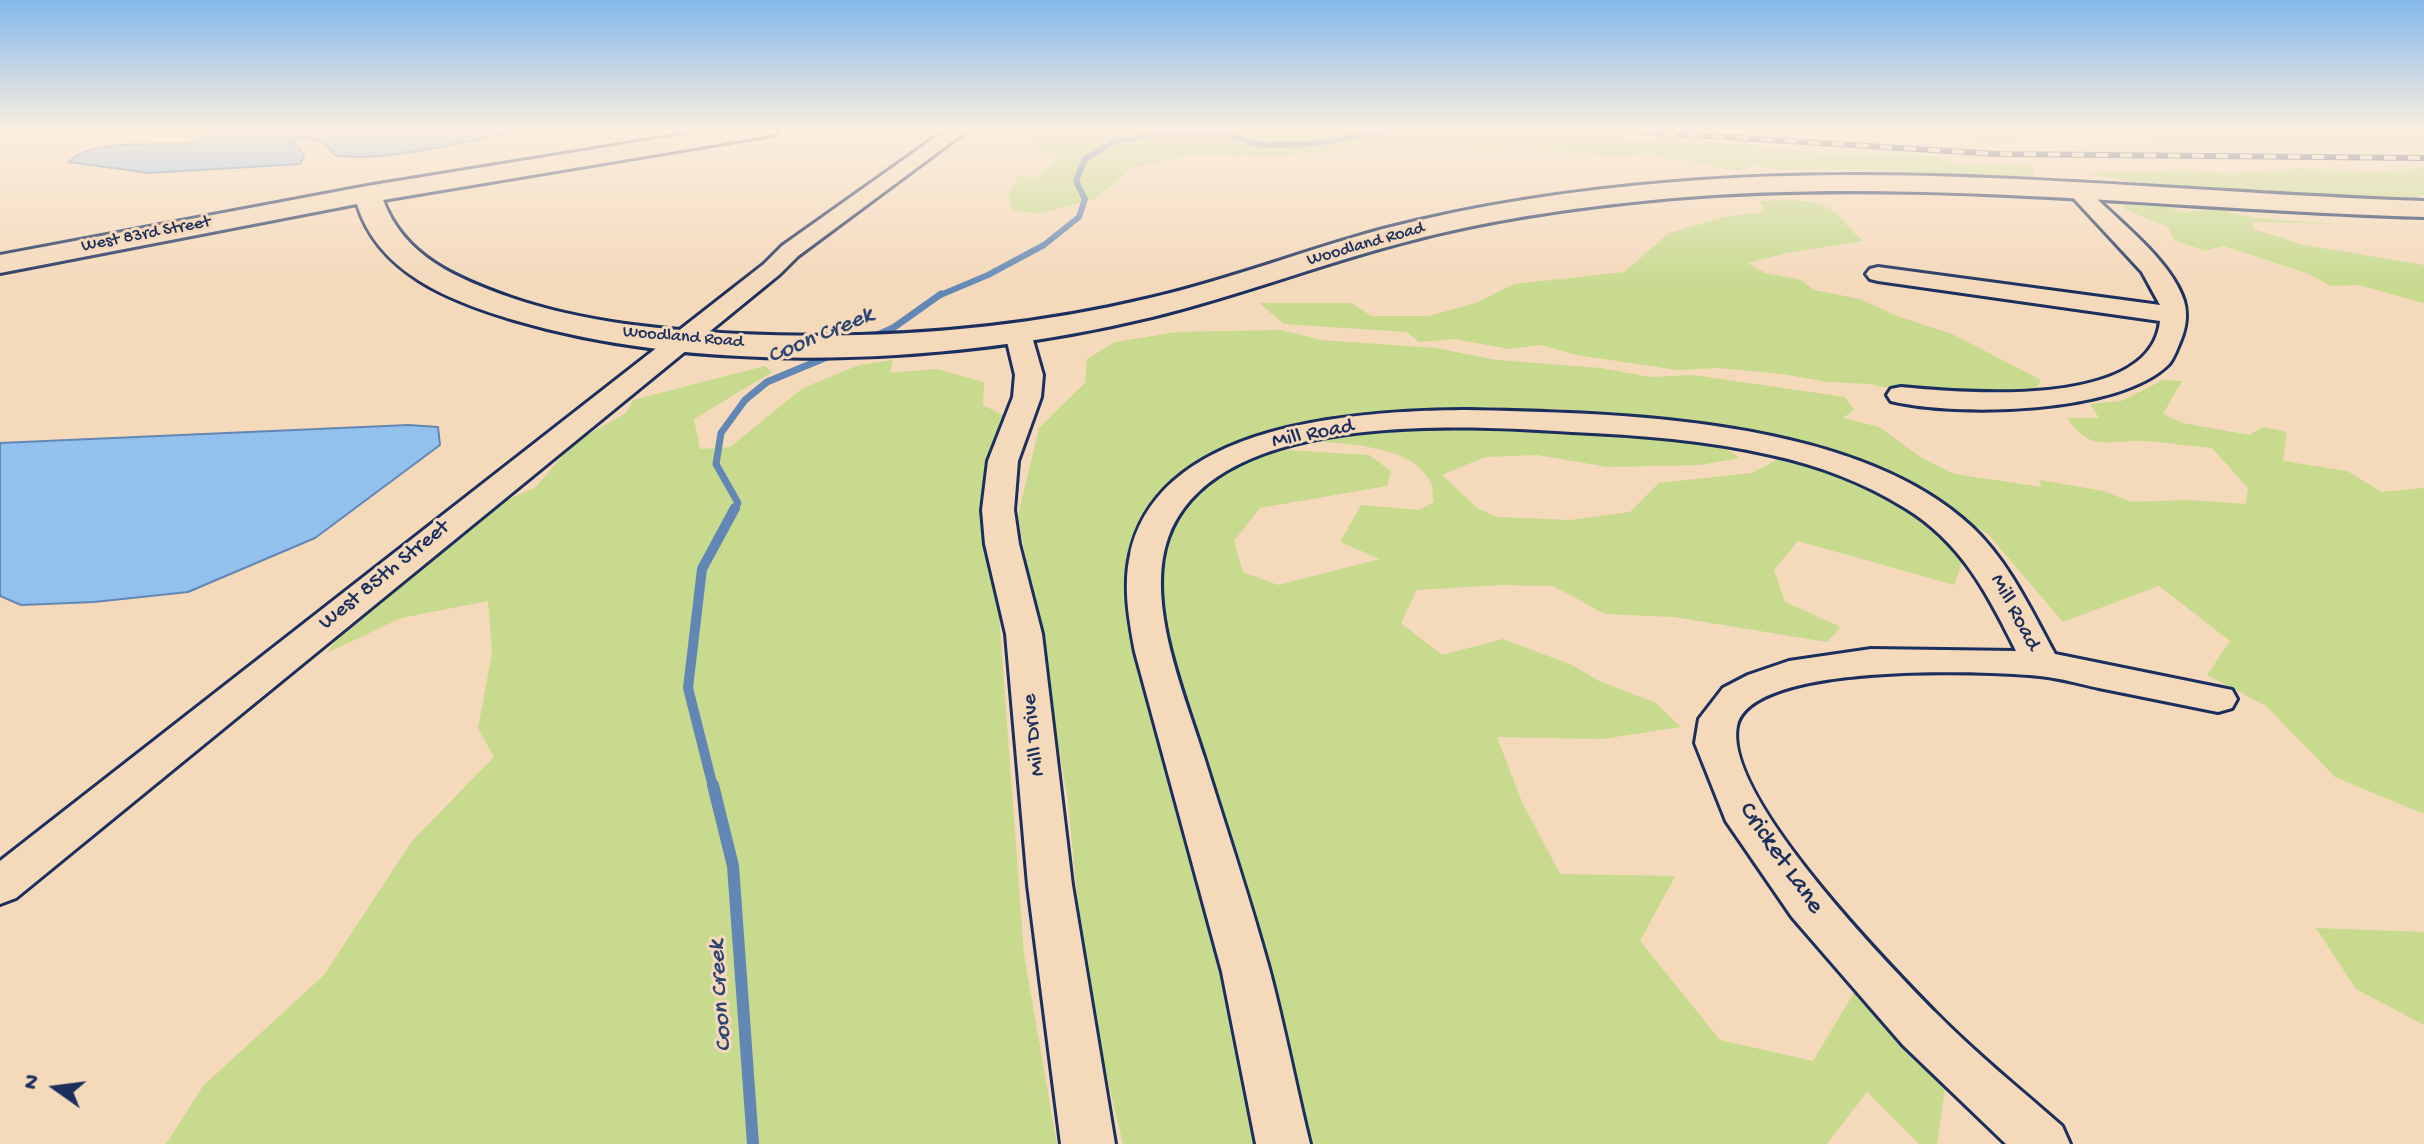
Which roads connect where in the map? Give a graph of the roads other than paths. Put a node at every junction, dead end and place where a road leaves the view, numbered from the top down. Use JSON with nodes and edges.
{"nodes":[{"id":1,"x":438,"y":182,"type":"edge"},
{"id":2,"x":886,"y":182,"type":"edge"},
{"id":3,"x":2077,"y":190,"type":"junction"},
{"id":4,"x":367,"y":194,"type":"junction"},
{"id":5,"x":2424,"y":209,"type":"edge"},
{"id":6,"x":0,"y":264,"type":"edge"},
{"id":7,"x":1878,"y":274,"type":"dead end"},
{"id":8,"x":2174,"y":315,"type":"junction"},
{"id":9,"x":1018,"y":333,"type":"junction"},
{"id":10,"x":680,"y":340,"type":"junction"},
{"id":11,"x":1901,"y":395,"type":"dead end"},
{"id":12,"x":2041,"y":664,"type":"junction"},
{"id":13,"x":2218,"y":699,"type":"dead end"},
{"id":14,"x":0,"y":886,"type":"edge"},
{"id":15,"x":1088,"y":1144,"type":"edge"},
{"id":16,"x":1283,"y":1144,"type":"edge"},
{"id":17,"x":2043,"y":1144,"type":"edge"}],
"edges":[{"from":1,"to":4,"type":"main road","name":"West 83rd Street"},
{"from":2,"to":10,"type":"street","name":"West 85th Street"},
{"from":3,"to":5,"type":"main road","name":"Woodland Road"},
{"from":3,"to":8,"type":"street"},
{"from":3,"to":9,"type":"main road","name":"Woodland Road"},
{"from":4,"to":6,"type":"main road","name":"West 83rd Street"},
{"from":4,"to":10,"type":"main road","name":"Woodland Road"},
{"from":7,"to":8,"type":"street"},
{"from":8,"to":11,"type":"street"},
{"from":9,"to":10,"type":"main road","name":"Woodland Road"},
{"from":9,"to":15,"type":"street","name":"Mill Drive"},
{"from":10,"to":14,"type":"street","name":"West 85th Street"},
{"from":12,"to":13,"type":"street","name":"Cricket Lane"},
{"from":12,"to":16,"type":"street","name":"Mill Road"},
{"from":12,"to":17,"type":"street","name":"Cricket Lane"}]}
